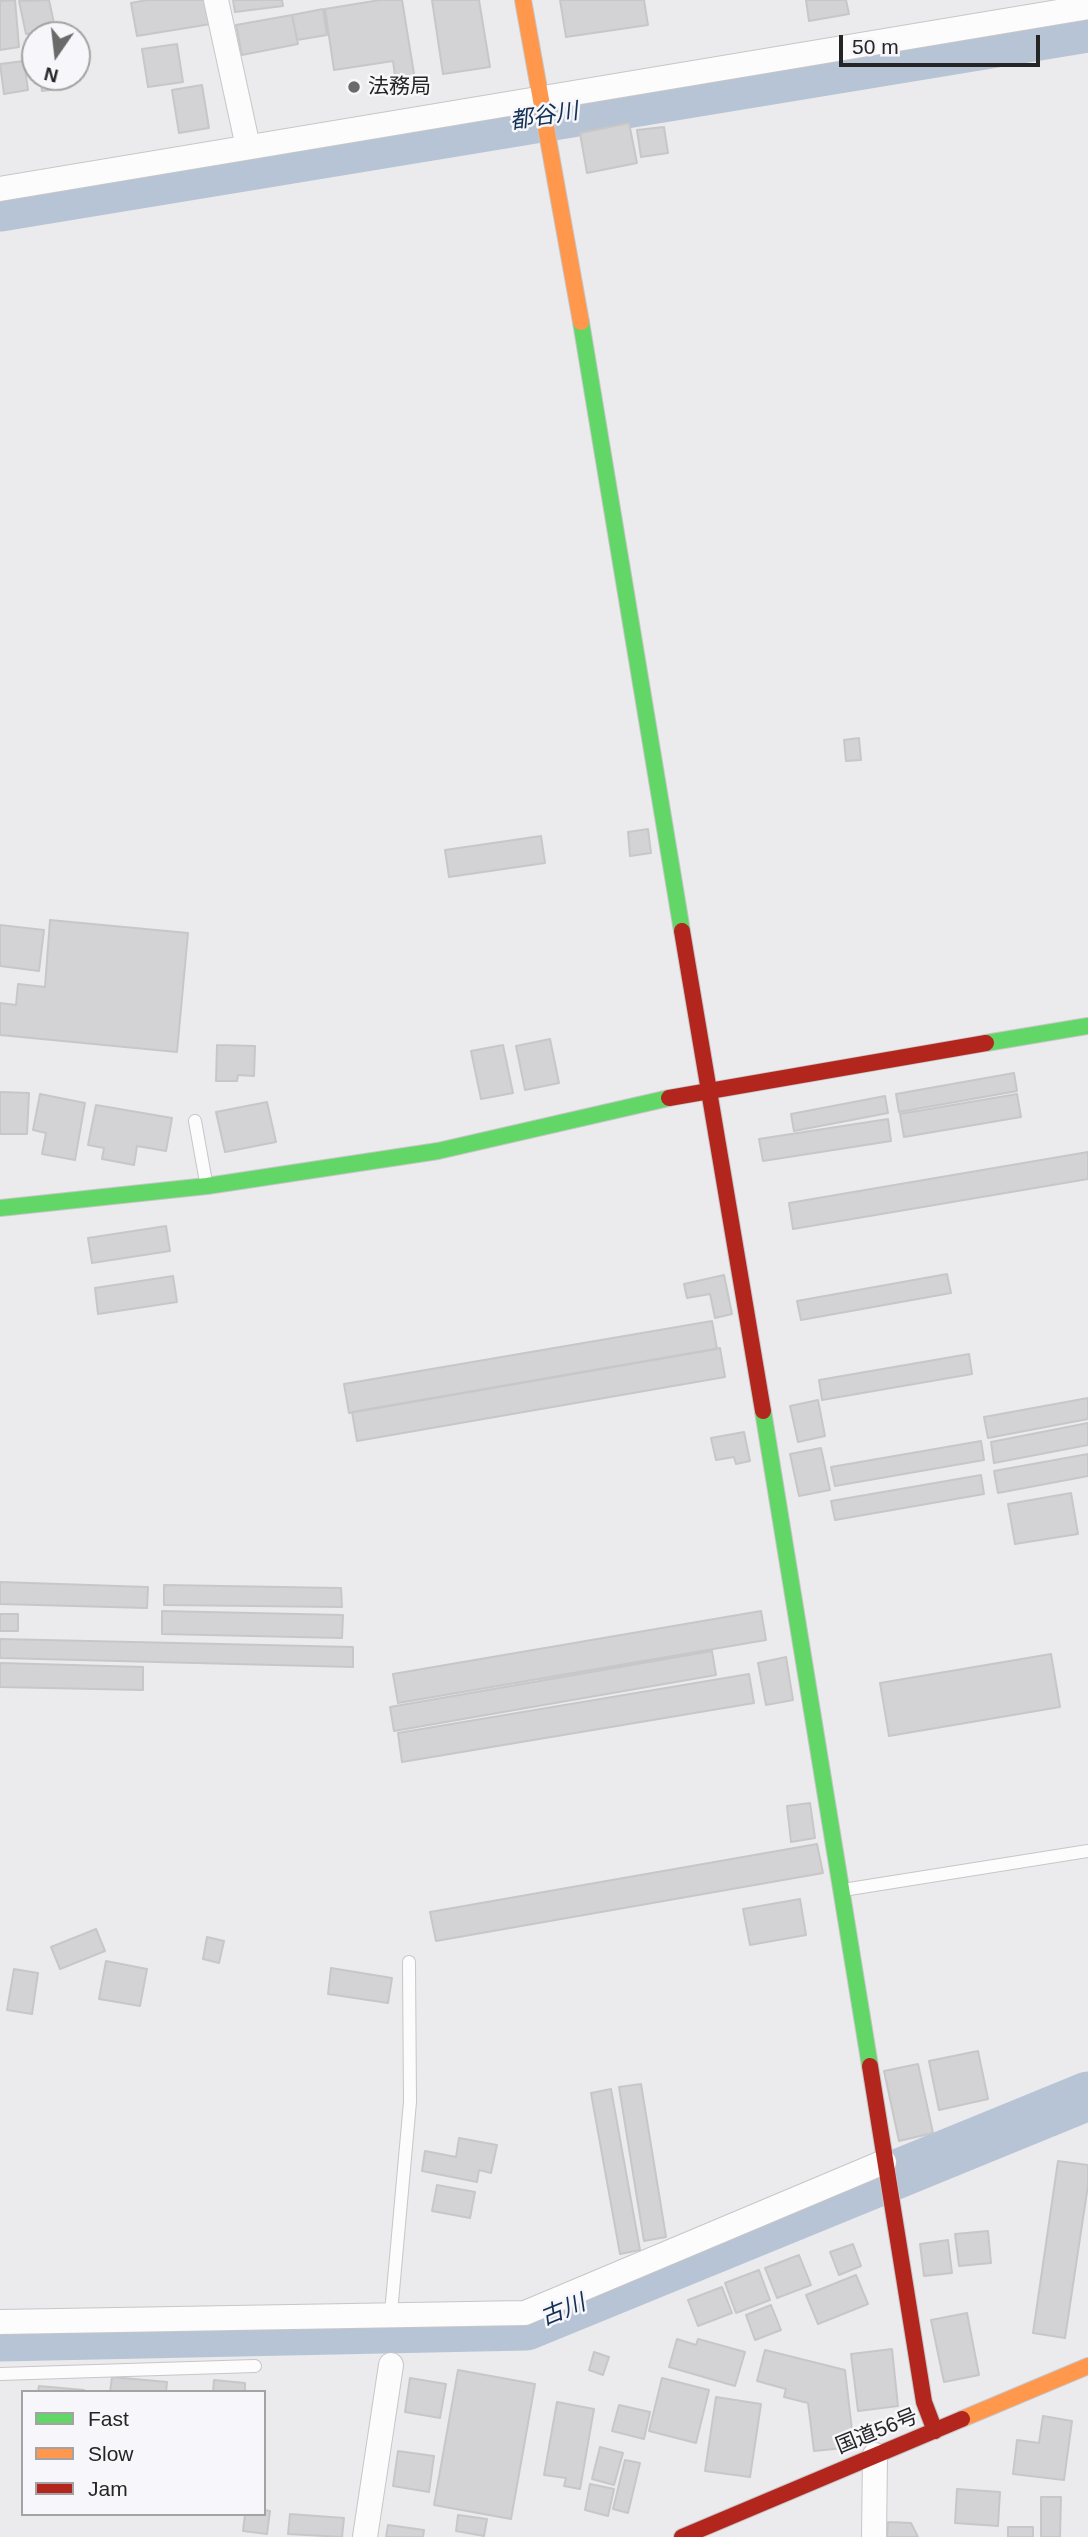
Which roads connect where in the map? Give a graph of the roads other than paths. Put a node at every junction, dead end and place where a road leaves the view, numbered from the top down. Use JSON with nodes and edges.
{"nodes":[{"id":1,"x":216,"y":0,"type":"edge"},
{"id":2,"x":523,"y":0,"type":"edge"},
{"id":3,"x":1088,"y":7,"type":"edge"},
{"id":4,"x":543,"y":110,"type":"junction"},
{"id":5,"x":248,"y":147,"type":"junction"},
{"id":6,"x":0,"y":189,"type":"edge"},
{"id":7,"x":1088,"y":1026,"type":"edge"},
{"id":8,"x":708,"y":1089,"type":"junction"},
{"id":9,"x":195,"y":1121,"type":"dead end"},
{"id":10,"x":207,"y":1186,"type":"junction"},
{"id":11,"x":0,"y":1208,"type":"edge"},
{"id":12,"x":1088,"y":1852,"type":"edge"},
{"id":13,"x":841,"y":1891,"type":"junction"},
{"id":14,"x":410,"y":1962,"type":"dead end"},
{"id":15,"x":885,"y":2167,"type":"junction"},
{"id":16,"x":391,"y":2314,"type":"junction"},
{"id":17,"x":0,"y":2322,"type":"edge"},
{"id":18,"x":391,"y":2365,"type":"dead end"},
{"id":19,"x":255,"y":2366,"type":"dead end"},
{"id":20,"x":1088,"y":2366,"type":"edge"},
{"id":21,"x":0,"y":2374,"type":"edge"},
{"id":22,"x":935,"y":2431,"type":"junction"},
{"id":23,"x":875,"y":2455,"type":"junction"},
{"id":24,"x":365,"y":2537,"type":"edge"},
{"id":25,"x":682,"y":2537,"type":"edge"},
{"id":26,"x":874,"y":2537,"type":"edge"}],
"edges":[{"from":1,"to":5,"type":"street"},
{"from":2,"to":4,"type":"main road"},
{"from":3,"to":4,"type":"street"},
{"from":4,"to":5,"type":"street"},
{"from":4,"to":8,"type":"main road"},
{"from":5,"to":6,"type":"street"},
{"from":7,"to":8,"type":"main road"},
{"from":8,"to":10,"type":"main road"},
{"from":8,"to":13,"type":"main road"},
{"from":9,"to":10,"type":"lane"},
{"from":10,"to":11,"type":"main road"},
{"from":12,"to":13,"type":"lane"},
{"from":13,"to":15,"type":"main road"},
{"from":14,"to":16,"type":"lane"},
{"from":15,"to":16,"type":"street"},
{"from":15,"to":22,"type":"main road"},
{"from":16,"to":17,"type":"street"},
{"from":18,"to":24,"type":"street"},
{"from":19,"to":21,"type":"lane"},
{"from":20,"to":22,"type":"main road","name":"国道56号"},
{"from":22,"to":23,"type":"main road","name":"国道56号"},
{"from":23,"to":25,"type":"main road","name":"国道56号"},
{"from":23,"to":26,"type":"street"}]}
